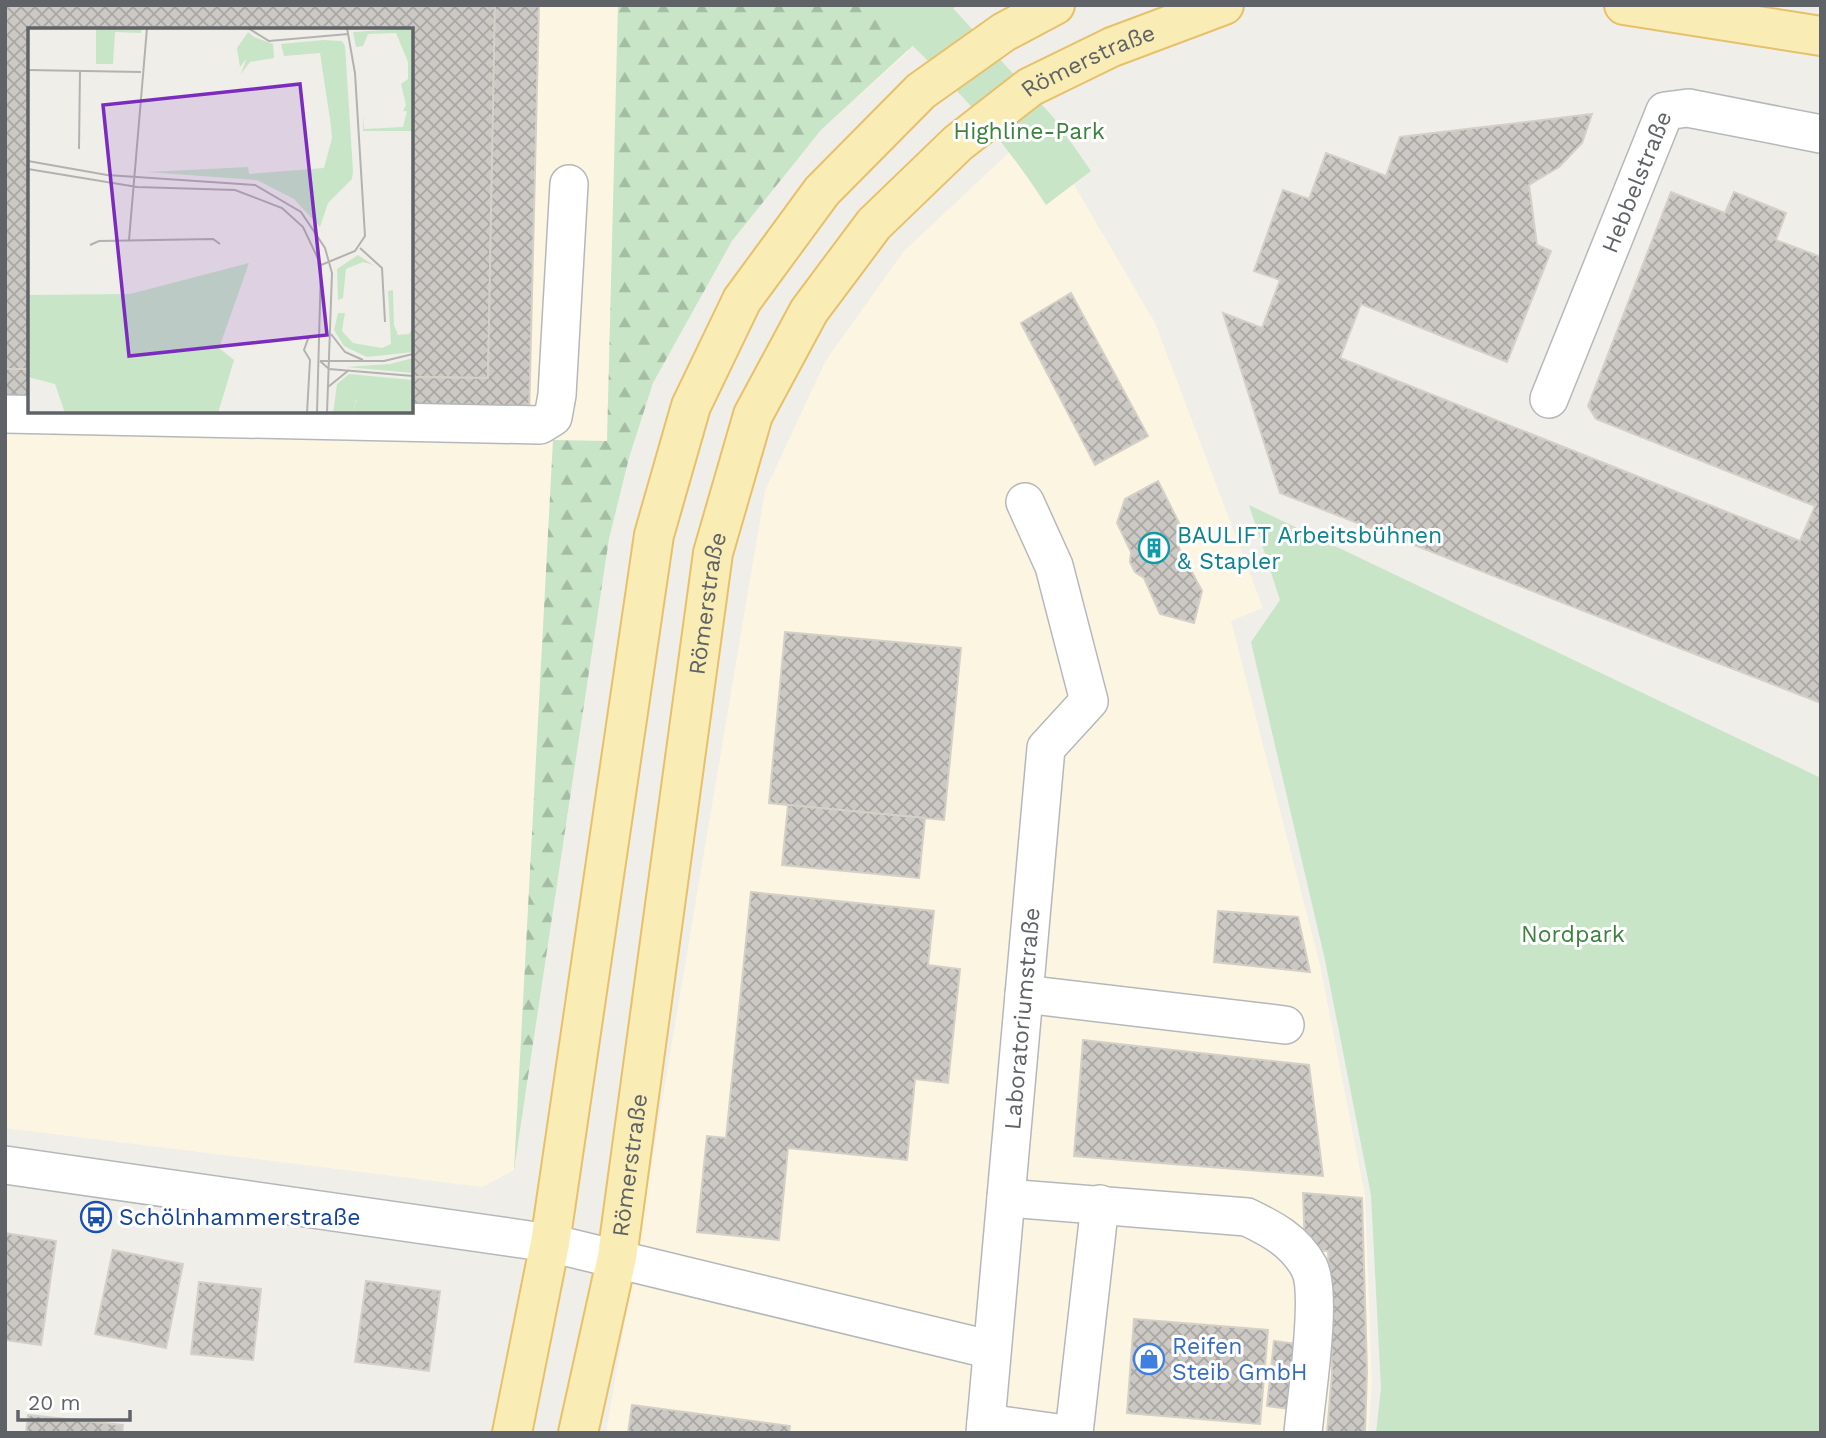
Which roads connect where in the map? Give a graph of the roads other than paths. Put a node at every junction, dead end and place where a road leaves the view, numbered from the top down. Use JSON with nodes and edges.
{"nodes":[{"id":1,"x":1055,"y":5,"type":"edge"},
{"id":2,"x":1224,"y":5,"type":"edge"},
{"id":3,"x":1624,"y":5,"type":"edge"},
{"id":4,"x":1821,"y":36,"type":"edge"},
{"id":5,"x":1819,"y":133,"type":"edge"},
{"id":6,"x":569,"y":184,"type":"dead end"},
{"id":7,"x":1549,"y":398,"type":"dead end"},
{"id":8,"x":5,"y":414,"type":"edge"},
{"id":9,"x":1025,"y":502,"type":"dead end"},
{"id":10,"x":1024,"y":993,"type":"junction"},
{"id":11,"x":1285,"y":1025,"type":"dead end"},
{"id":12,"x":5,"y":1165,"type":"edge"},
{"id":13,"x":1006,"y":1198,"type":"junction"},
{"id":14,"x":1100,"y":1204,"type":"junction"},
{"id":15,"x":551,"y":1243,"type":"junction"},
{"id":16,"x":617,"y":1257,"type":"junction"},
{"id":17,"x":992,"y":1350,"type":"junction"},
{"id":18,"x":985,"y":1428,"type":"edge"},
{"id":19,"x":512,"y":1433,"type":"edge"},
{"id":20,"x":578,"y":1433,"type":"edge"},
{"id":21,"x":1058,"y":1433,"type":"edge"},
{"id":22,"x":1074,"y":1433,"type":"edge"},
{"id":23,"x":1303,"y":1433,"type":"edge"}],
"edges":[{"from":1,"to":15,"type":"main road"},
{"from":2,"to":16,"type":"main road","name":"Römerstraße"},
{"from":3,"to":4,"type":"main road"},
{"from":5,"to":7,"type":"street","name":"Hebbelstraße"},
{"from":6,"to":8,"type":"street"},
{"from":9,"to":10,"type":"street","name":"Laboratoriumstraße"},
{"from":10,"to":11,"type":"street"},
{"from":10,"to":13,"type":"street","name":"Laboratoriumstraße"},
{"from":12,"to":15,"type":"street"},
{"from":13,"to":14,"type":"street"},
{"from":13,"to":17,"type":"street","name":"Laboratoriumstraße"},
{"from":14,"to":22,"type":"street"},
{"from":14,"to":23,"type":"street"},
{"from":15,"to":16,"type":"street"},
{"from":15,"to":19,"type":"main road"},
{"from":16,"to":17,"type":"street"},
{"from":16,"to":20,"type":"main road","name":"Römerstraße"},
{"from":17,"to":18,"type":"street","name":"Laboratoriumstraße"},
{"from":18,"to":21,"type":"street"}]}
